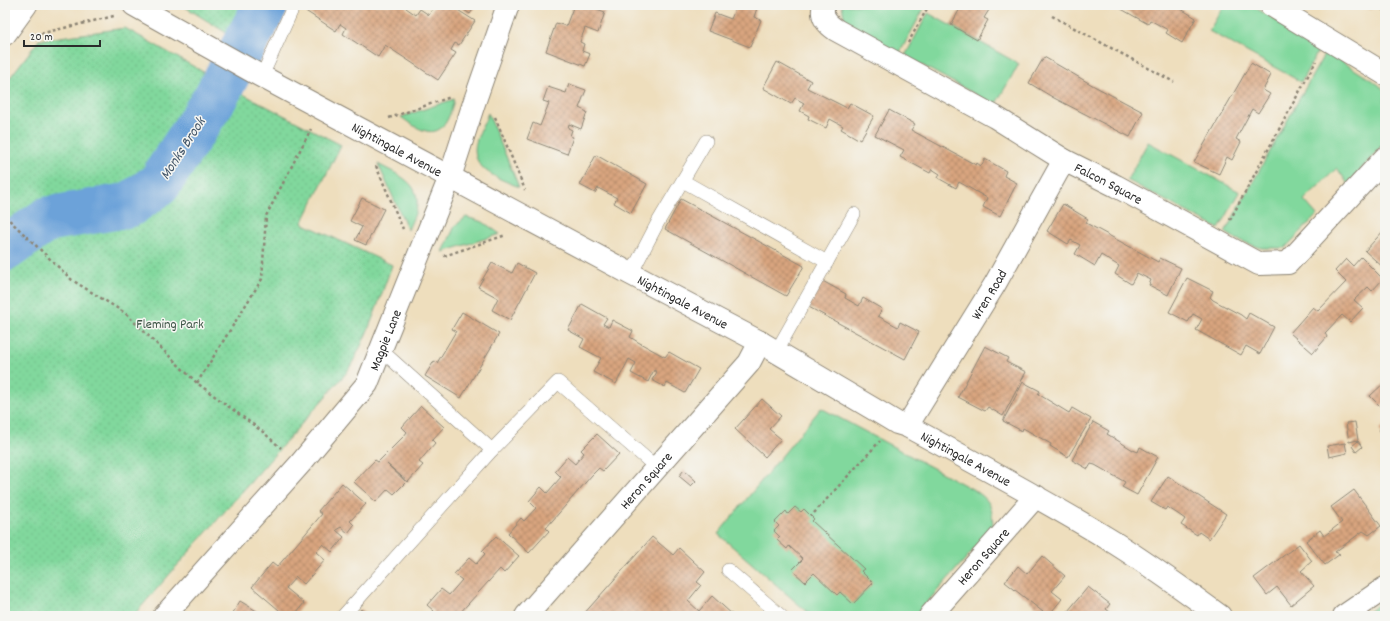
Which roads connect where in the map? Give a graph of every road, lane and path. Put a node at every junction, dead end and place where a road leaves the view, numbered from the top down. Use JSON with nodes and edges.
{"nodes":[{"id":1,"x":26,"y":5,"type":"edge"},
{"id":2,"x":294,"y":5,"type":"edge"},
{"id":3,"x":508,"y":5,"type":"edge"},
{"id":4,"x":824,"y":5,"type":"edge"},
{"id":5,"x":929,"y":5,"type":"edge"},
{"id":6,"x":1271,"y":5,"type":"edge"},
{"id":7,"x":125,"y":10,"type":"edge"},
{"id":8,"x":1052,"y":16,"type":"dead end"},
{"id":9,"x":5,"y":34,"type":"edge"},
{"id":10,"x":33,"y":36,"type":"dead end"},
{"id":11,"x":1328,"y":40,"type":"junction"},
{"id":12,"x":897,"y":64,"type":"junction"},
{"id":13,"x":1385,"y":74,"type":"edge"},
{"id":14,"x":261,"y":75,"type":"junction"},
{"id":15,"x":1174,"y":82,"type":"dead end"},
{"id":16,"x":474,"y":103,"type":"junction"},
{"id":17,"x":385,"y":119,"type":"dead end"},
{"id":18,"x":313,"y":125,"type":"dead end"},
{"id":19,"x":706,"y":141,"type":"dead end"},
{"id":20,"x":1385,"y":158,"type":"edge"},
{"id":21,"x":1064,"y":160,"type":"junction"},
{"id":22,"x":376,"y":164,"type":"dead end"},
{"id":23,"x":450,"y":177,"type":"junction"},
{"id":24,"x":683,"y":181,"type":"junction"},
{"id":25,"x":854,"y":214,"type":"dead end"},
{"id":26,"x":5,"y":216,"type":"edge"},
{"id":27,"x":406,"y":235,"type":"dead end"},
{"id":28,"x":1218,"y":241,"type":"junction"},
{"id":29,"x":828,"y":262,"type":"junction"},
{"id":30,"x":631,"y":274,"type":"junction"},
{"id":31,"x":768,"y":347,"type":"junction"},
{"id":32,"x":381,"y":350,"type":"junction"},
{"id":33,"x":197,"y":383,"type":"junction"},
{"id":34,"x":902,"y":424,"type":"junction"},
{"id":35,"x":492,"y":450,"type":"junction"},
{"id":36,"x":300,"y":464,"type":"junction"},
{"id":37,"x":657,"y":468,"type":"junction"},
{"id":38,"x":1036,"y":496,"type":"junction"},
{"id":39,"x":814,"y":513,"type":"dead end"},
{"id":40,"x":728,"y":570,"type":"dead end"},
{"id":41,"x":1385,"y":588,"type":"edge"},
{"id":42,"x":164,"y":616,"type":"edge"},
{"id":43,"x":343,"y":616,"type":"edge"},
{"id":44,"x":526,"y":616,"type":"edge"},
{"id":45,"x":781,"y":616,"type":"edge"},
{"id":46,"x":930,"y":616,"type":"edge"},
{"id":47,"x":1220,"y":616,"type":"edge"},
{"id":48,"x":1344,"y":616,"type":"edge"}],
"edges":[{"from":1,"to":9,"type":"street"},
{"from":2,"to":14,"type":"lane"},
{"from":3,"to":16,"type":"street","name":"Magpie Lane"},
{"from":4,"to":12,"type":"street","name":"Falcon Square"},
{"from":5,"to":12,"type":"path"},
{"from":6,"to":11,"type":"street"},
{"from":7,"to":10,"type":"path"},
{"from":7,"to":14,"type":"street","name":"Nightingale Avenue"},
{"from":8,"to":15,"type":"path"},
{"from":11,"to":13,"type":"street"},
{"from":11,"to":28,"type":"path"},
{"from":12,"to":21,"type":"street","name":"Falcon Square"},
{"from":14,"to":23,"type":"street","name":"Nightingale Avenue"},
{"from":16,"to":17,"type":"path"},
{"from":16,"to":23,"type":"street","name":"Magpie Lane"},
{"from":18,"to":33,"type":"path"},
{"from":19,"to":24,"type":"lane"},
{"from":20,"to":28,"type":"street","name":"Falcon Square"},
{"from":21,"to":28,"type":"street","name":"Falcon Square"},
{"from":21,"to":34,"type":"street","name":"Wren Road"},
{"from":22,"to":27,"type":"path"},
{"from":23,"to":30,"type":"street","name":"Nightingale Avenue"},
{"from":23,"to":32,"type":"street","name":"Magpie Lane"},
{"from":24,"to":29,"type":"lane"},
{"from":24,"to":30,"type":"lane"},
{"from":25,"to":29,"type":"lane"},
{"from":26,"to":33,"type":"path"},
{"from":29,"to":31,"type":"lane"},
{"from":30,"to":31,"type":"street","name":"Nightingale Avenue"},
{"from":31,"to":34,"type":"street","name":"Nightingale Avenue"},
{"from":31,"to":37,"type":"street","name":"Heron Square"},
{"from":32,"to":35,"type":"lane"},
{"from":32,"to":36,"type":"street","name":"Magpie Lane"},
{"from":33,"to":36,"type":"path"},
{"from":34,"to":38,"type":"street","name":"Nightingale Avenue"},
{"from":34,"to":39,"type":"path"},
{"from":35,"to":37,"type":"lane"},
{"from":35,"to":43,"type":"lane"},
{"from":36,"to":42,"type":"street","name":"Magpie Lane"},
{"from":37,"to":44,"type":"street","name":"Heron Square"},
{"from":38,"to":46,"type":"street","name":"Heron Square"},
{"from":38,"to":47,"type":"street","name":"Nightingale Avenue"},
{"from":40,"to":45,"type":"lane"},
{"from":41,"to":48,"type":"street"}]}
